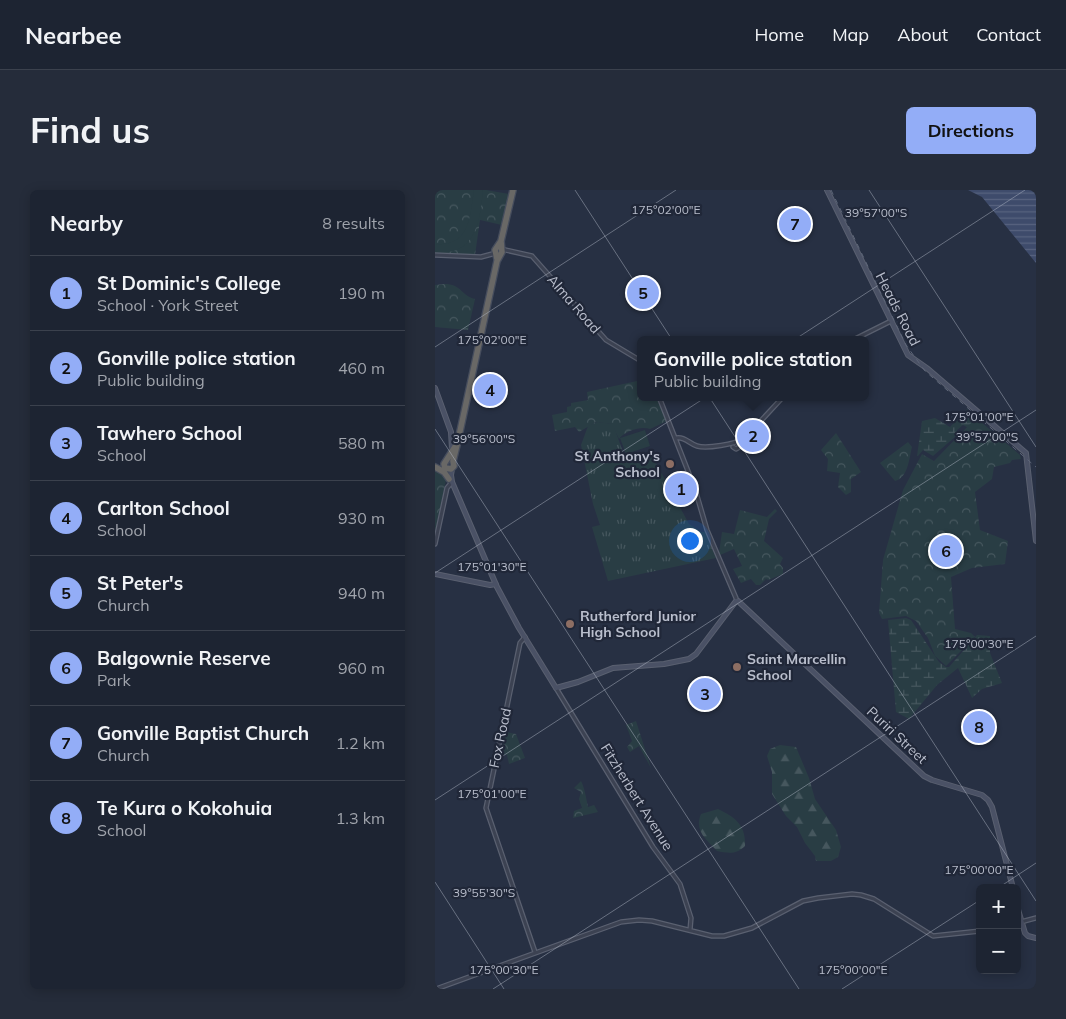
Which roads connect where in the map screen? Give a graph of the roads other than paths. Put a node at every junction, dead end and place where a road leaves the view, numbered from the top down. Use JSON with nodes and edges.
{"nodes":[{"id":1,"x":513,"y":190,"type":"edge"},
{"id":2,"x":827,"y":190,"type":"edge"},
{"id":3,"x":500,"y":251,"type":"junction"},
{"id":4,"x":435,"y":255,"type":"edge"},
{"id":5,"x":891,"y":322,"type":"junction"},
{"id":6,"x":861,"y":336,"type":"edge"},
{"id":7,"x":637,"y":359,"type":"edge"},
{"id":8,"x":435,"y":388,"type":"edge"},
{"id":9,"x":661,"y":401,"type":"edge"},
{"id":10,"x":779,"y":401,"type":"edge"},
{"id":11,"x":451,"y":432,"type":"junction"},
{"id":12,"x":676,"y":438,"type":"junction"},
{"id":13,"x":744,"y":439,"type":"junction"},
{"id":14,"x":458,"y":440,"type":"junction"},
{"id":15,"x":735,"y":444,"type":"junction"},
{"id":16,"x":451,"y":454,"type":"junction"},
{"id":17,"x":435,"y":466,"type":"edge"},
{"id":18,"x":447,"y":466,"type":"junction"},
{"id":19,"x":451,"y":481,"type":"junction"},
{"id":20,"x":1036,"y":541,"type":"edge"},
{"id":21,"x":435,"y":544,"type":"edge"},
{"id":22,"x":435,"y":574,"type":"edge"},
{"id":23,"x":496,"y":584,"type":"junction"},
{"id":24,"x":737,"y":600,"type":"junction"},
{"id":25,"x":525,"y":637,"type":"junction"},
{"id":26,"x":558,"y":687,"type":"junction"},
{"id":27,"x":1012,"y":884,"type":"edge"},
{"id":28,"x":1036,"y":918,"type":"edge"},
{"id":29,"x":1021,"y":922,"type":"edge"},
{"id":30,"x":691,"y":923,"type":"junction"},
{"id":31,"x":667,"y":925,"type":"junction"},
{"id":32,"x":1021,"y":925,"type":"edge"},
{"id":33,"x":689,"y":930,"type":"junction"},
{"id":34,"x":976,"y":931,"type":"edge"},
{"id":35,"x":712,"y":936,"type":"junction"},
{"id":36,"x":1036,"y":938,"type":"edge"},
{"id":37,"x":535,"y":952,"type":"junction"},
{"id":38,"x":436,"y":989,"type":"edge"}],
"edges":[{"from":1,"to":3,"type":"highway"},
{"from":2,"to":5,"type":"main road","name":"Heads Road"},
{"from":3,"to":4,"type":"street"},
{"from":3,"to":7,"type":"street","name":"Alma Road"},
{"from":3,"to":14,"type":"highway"},
{"from":5,"to":6,"type":"street"},
{"from":5,"to":20,"type":"main road","name":"Heads Road"},
{"from":8,"to":11,"type":"main road"},
{"from":9,"to":12,"type":"street"},
{"from":10,"to":13,"type":"street"},
{"from":11,"to":14,"type":"main road"},
{"from":11,"to":16,"type":"main road"},
{"from":12,"to":15,"type":"street"},
{"from":12,"to":24,"type":"street","name":"Puriri Street"},
{"from":13,"to":15,"type":"street"},
{"from":13,"to":15,"type":"street"},
{"from":14,"to":16,"type":"highway"},
{"from":14,"to":18,"type":"highway"},
{"from":16,"to":18,"type":"highway"},
{"from":17,"to":18,"type":"highway"},
{"from":17,"to":19,"type":"highway"},
{"from":18,"to":19,"type":"main road","name":"Fitzherbert Avenue"},
{"from":19,"to":21,"type":"street"},
{"from":19,"to":23,"type":"main road","name":"Fitzherbert Avenue"},
{"from":22,"to":23,"type":"main road"},
{"from":23,"to":25,"type":"main road","name":"Fitzherbert Avenue"},
{"from":24,"to":26,"type":"main road"},
{"from":24,"to":27,"type":"main road","name":"Puriri Street"},
{"from":25,"to":26,"type":"main road","name":"Fitzherbert Avenue"},
{"from":25,"to":37,"type":"street","name":"Fox Road"},
{"from":26,"to":30,"type":"street","name":"Fitzherbert Avenue"},
{"from":28,"to":29,"type":"street"},
{"from":30,"to":31,"type":"street"},
{"from":30,"to":33,"type":"street","name":"Fitzherbert Avenue"},
{"from":30,"to":35,"type":"street"},
{"from":31,"to":33,"type":"street"},
{"from":31,"to":37,"type":"street"},
{"from":32,"to":36,"type":"main road"},
{"from":33,"to":35,"type":"street"},
{"from":34,"to":35,"type":"street"},
{"from":37,"to":38,"type":"street"}]}
